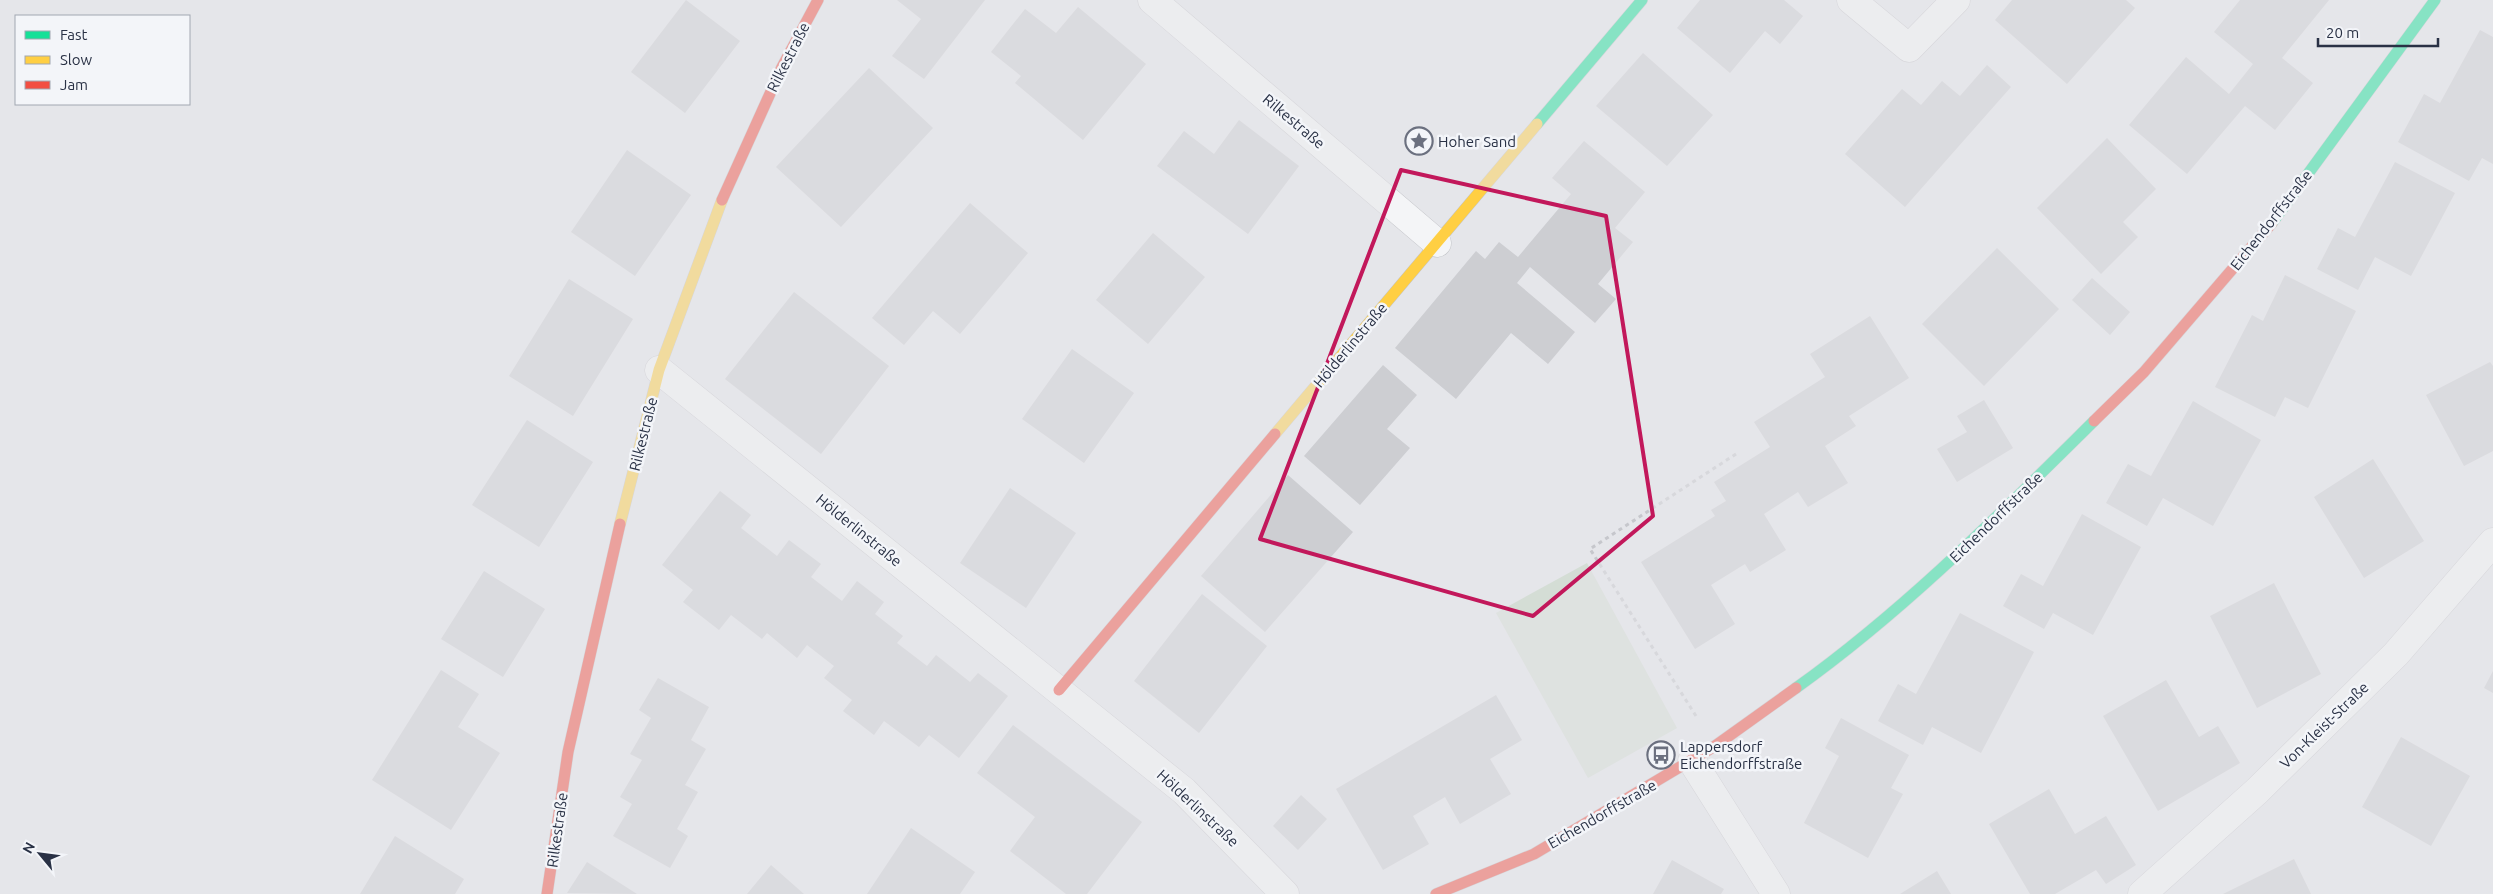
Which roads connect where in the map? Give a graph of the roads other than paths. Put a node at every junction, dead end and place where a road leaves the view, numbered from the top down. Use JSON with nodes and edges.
{"nodes":[{"id":1,"x":818,"y":0,"type":"edge"},
{"id":2,"x":1152,"y":0,"type":"edge"},
{"id":3,"x":1642,"y":0,"type":"edge"},
{"id":4,"x":1851,"y":0,"type":"edge"},
{"id":5,"x":1956,"y":0,"type":"edge"},
{"id":6,"x":2435,"y":0,"type":"edge"},
{"id":7,"x":1437,"y":243,"type":"junction"},
{"id":8,"x":659,"y":370,"type":"junction"},
{"id":9,"x":2493,"y":542,"type":"edge"},
{"id":10,"x":1059,"y":690,"type":"junction"},
{"id":11,"x":1692,"y":761,"type":"junction"},
{"id":12,"x":548,"y":894,"type":"edge"},
{"id":13,"x":1284,"y":894,"type":"edge"},
{"id":14,"x":1436,"y":894,"type":"edge"},
{"id":15,"x":1776,"y":894,"type":"edge"},
{"id":16,"x":2142,"y":894,"type":"edge"}],
"edges":[{"from":1,"to":8,"type":"street","name":"Rilkestraße"},
{"from":2,"to":7,"type":"street","name":"Rilkestraße"},
{"from":3,"to":7,"type":"street","name":"Hölderlinstraße"},
{"from":4,"to":5,"type":"street"},
{"from":6,"to":11,"type":"street","name":"Eichendorffstraße"},
{"from":7,"to":10,"type":"street","name":"Hölderlinstraße"},
{"from":8,"to":10,"type":"street","name":"Hölderlinstraße"},
{"from":8,"to":12,"type":"street","name":"Rilkestraße"},
{"from":9,"to":16,"type":"street","name":"Von-Kleist-Straße"},
{"from":10,"to":13,"type":"street","name":"Hölderlinstraße"},
{"from":11,"to":14,"type":"street","name":"Eichendorffstraße"},
{"from":11,"to":15,"type":"street"}]}
